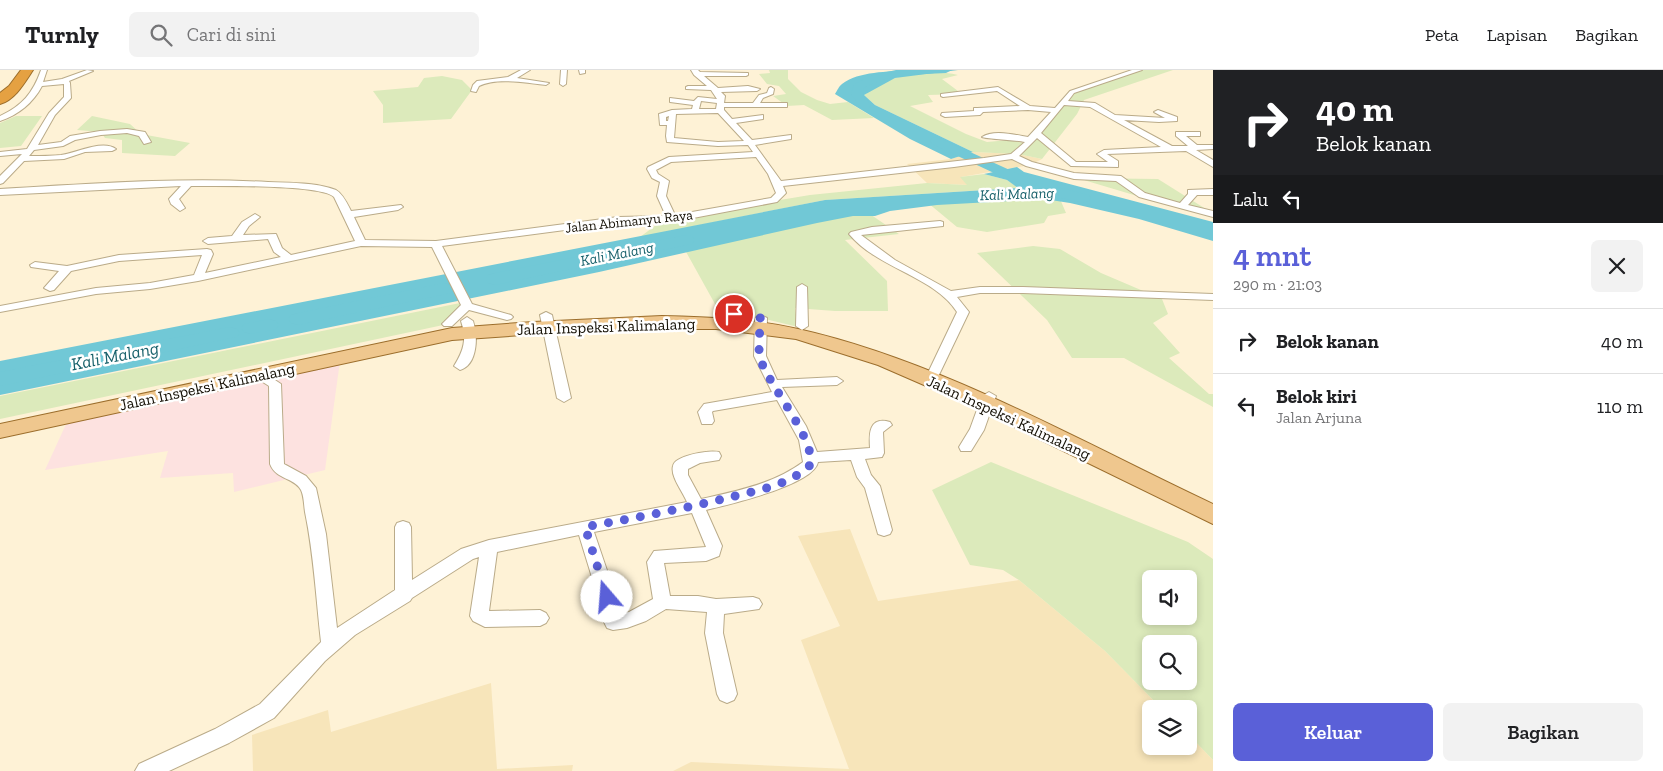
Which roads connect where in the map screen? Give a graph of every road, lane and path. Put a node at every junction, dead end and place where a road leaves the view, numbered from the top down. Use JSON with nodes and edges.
{"nodes":[{"id":1,"x":16,"y":70,"type":"edge"},
{"id":2,"x":27,"y":70,"type":"edge"},
{"id":3,"x":44,"y":70,"type":"edge"},
{"id":4,"x":90,"y":70,"type":"edge"},
{"id":5,"x":527,"y":70,"type":"edge"},
{"id":6,"x":564,"y":70,"type":"edge"},
{"id":7,"x":1139,"y":70,"type":"edge"},
{"id":8,"x":695,"y":72,"type":"edge"},
{"id":9,"x":746,"y":74,"type":"dead end"},
{"id":10,"x":511,"y":79,"type":"junction"},
{"id":11,"x":63,"y":81,"type":"junction"},
{"id":12,"x":0,"y":84,"type":"edge"},
{"id":13,"x":40,"y":84,"type":"junction"},
{"id":14,"x":546,"y":84,"type":"dead end"},
{"id":15,"x":563,"y":84,"type":"dead end"},
{"id":16,"x":688,"y":88,"type":"dead end"},
{"id":17,"x":716,"y":89,"type":"junction"},
{"id":18,"x":757,"y":89,"type":"dead end"},
{"id":19,"x":771,"y":89,"type":"dead end"},
{"id":20,"x":474,"y":91,"type":"dead end"},
{"id":21,"x":943,"y":95,"type":"dead end"},
{"id":22,"x":697,"y":99,"type":"junction"},
{"id":23,"x":0,"y":100,"type":"edge"},
{"id":24,"x":673,"y":100,"type":"dead end"},
{"id":25,"x":1063,"y":103,"type":"junction"},
{"id":26,"x":754,"y":105,"type":"junction"},
{"id":27,"x":784,"y":105,"type":"dead end"},
{"id":28,"x":721,"y":106,"type":"junction"},
{"id":29,"x":953,"y":107,"type":"dead end"},
{"id":30,"x":1028,"y":108,"type":"junction"},
{"id":31,"x":977,"y":110,"type":"junction"},
{"id":32,"x":1056,"y":110,"type":"junction"},
{"id":33,"x":1158,"y":112,"type":"dead end"},
{"id":34,"x":698,"y":113,"type":"junction"},
{"id":35,"x":945,"y":115,"type":"dead end"},
{"id":36,"x":760,"y":117,"type":"dead end"},
{"id":37,"x":1114,"y":117,"type":"junction"},
{"id":38,"x":0,"y":119,"type":"edge"},
{"id":39,"x":732,"y":121,"type":"junction"},
{"id":40,"x":1036,"y":133,"type":"junction"},
{"id":41,"x":1196,"y":134,"type":"dead end"},
{"id":42,"x":788,"y":137,"type":"dead end"},
{"id":43,"x":986,"y":137,"type":"dead end"},
{"id":44,"x":1030,"y":140,"type":"junction"},
{"id":45,"x":147,"y":142,"type":"dead end"},
{"id":46,"x":750,"y":143,"type":"junction"},
{"id":47,"x":1213,"y":147,"type":"edge"},
{"id":48,"x":1191,"y":148,"type":"junction"},
{"id":49,"x":112,"y":149,"type":"dead end"},
{"id":50,"x":1171,"y":149,"type":"junction"},
{"id":51,"x":0,"y":154,"type":"edge"},
{"id":52,"x":27,"y":154,"type":"junction"},
{"id":53,"x":759,"y":154,"type":"junction"},
{"id":54,"x":1011,"y":157,"type":"junction"},
{"id":55,"x":0,"y":159,"type":"edge"},
{"id":56,"x":1213,"y":164,"type":"edge"},
{"id":57,"x":0,"y":181,"type":"edge"},
{"id":58,"x":778,"y":184,"type":"junction"},
{"id":59,"x":187,"y":185,"type":"junction"},
{"id":60,"x":0,"y":192,"type":"edge"},
{"id":61,"x":1213,"y":192,"type":"edge"},
{"id":62,"x":1182,"y":206,"type":"junction"},
{"id":63,"x":180,"y":208,"type":"dead end"},
{"id":64,"x":398,"y":208,"type":"dead end"},
{"id":65,"x":1213,"y":214,"type":"edge"},
{"id":66,"x":347,"y":215,"type":"junction"},
{"id":67,"x":255,"y":217,"type":"dead end"},
{"id":68,"x":672,"y":219,"type":"junction"},
{"id":69,"x":940,"y":224,"type":"dead end"},
{"id":70,"x":235,"y":240,"type":"junction"},
{"id":71,"x":208,"y":241,"type":"dead end"},
{"id":72,"x":360,"y":243,"type":"junction"},
{"id":73,"x":436,"y":244,"type":"junction"},
{"id":74,"x":289,"y":258,"type":"junction"},
{"id":75,"x":35,"y":265,"type":"dead end"},
{"id":76,"x":67,"y":268,"type":"junction"},
{"id":77,"x":198,"y":278,"type":"junction"},
{"id":78,"x":802,"y":287,"type":"dead end"},
{"id":79,"x":50,"y":288,"type":"dead end"},
{"id":80,"x":949,"y":295,"type":"junction"},
{"id":81,"x":1213,"y":297,"type":"edge"},
{"id":82,"x":0,"y":309,"type":"edge"},
{"id":83,"x":464,"y":317,"type":"junction"},
{"id":84,"x":547,"y":321,"type":"junction"},
{"id":85,"x":761,"y":323,"type":"junction"},
{"id":86,"x":802,"y":326,"type":"junction"},
{"id":87,"x":460,"y":366,"type":"dead end"},
{"id":88,"x":258,"y":375,"type":"junction"},
{"id":89,"x":933,"y":375,"type":"junction"},
{"id":90,"x":223,"y":378,"type":"junction"},
{"id":91,"x":837,"y":381,"type":"dead end"},
{"id":92,"x":777,"y":389,"type":"junction"},
{"id":93,"x":564,"y":398,"type":"dead end"},
{"id":94,"x":987,"y":400,"type":"junction"},
{"id":95,"x":0,"y":419,"type":"edge"},
{"id":96,"x":707,"y":421,"type":"dead end"},
{"id":97,"x":885,"y":425,"type":"dead end"},
{"id":98,"x":0,"y":431,"type":"edge"},
{"id":99,"x":966,"y":447,"type":"dead end"},
{"id":100,"x":714,"y":456,"type":"dead end"},
{"id":101,"x":857,"y":456,"type":"junction"},
{"id":102,"x":812,"y":457,"type":"junction"},
{"id":103,"x":1213,"y":504,"type":"edge"},
{"id":104,"x":696,"y":505,"type":"junction"},
{"id":105,"x":1213,"y":515,"type":"edge"},
{"id":106,"x":403,"y":527,"type":"dead end"},
{"id":107,"x":585,"y":527,"type":"junction"},
{"id":108,"x":884,"y":530,"type":"dead end"},
{"id":109,"x":488,"y":547,"type":"junction"},
{"id":110,"x":404,"y":596,"type":"junction"},
{"id":111,"x":607,"y":597,"type":"dead end"},
{"id":112,"x":664,"y":602,"type":"junction"},
{"id":113,"x":752,"y":604,"type":"dead end"},
{"id":114,"x":716,"y":608,"type":"junction"},
{"id":115,"x":540,"y":618,"type":"dead end"},
{"id":116,"x":613,"y":622,"type":"dead end"},
{"id":117,"x":330,"y":644,"type":"junction"},
{"id":118,"x":727,"y":694,"type":"dead end"},
{"id":119,"x":146,"y":771,"type":"edge"}],
"edges":[{"from":1,"to":12,"type":"highway"},
{"from":2,"to":23,"type":"highway"},
{"from":3,"to":13,"type":"street"},
{"from":4,"to":11,"type":"street"},
{"from":5,"to":10,"type":"street"},
{"from":6,"to":15,"type":"street"},
{"from":7,"to":25,"type":"street"},
{"from":8,"to":9,"type":"street"},
{"from":8,"to":17,"type":"street"},
{"from":10,"to":14,"type":"street"},
{"from":10,"to":20,"type":"street"},
{"from":11,"to":13,"type":"street"},
{"from":11,"to":52,"type":"street"},
{"from":13,"to":38,"type":"street"},
{"from":16,"to":17,"type":"street"},
{"from":17,"to":18,"type":"street"},
{"from":17,"to":28,"type":"street"},
{"from":19,"to":26,"type":"street"},
{"from":21,"to":30,"type":"street"},
{"from":22,"to":24,"type":"street"},
{"from":22,"to":28,"type":"street"},
{"from":22,"to":34,"type":"street"},
{"from":25,"to":32,"type":"street"},
{"from":25,"to":37,"type":"street"},
{"from":26,"to":27,"type":"street"},
{"from":26,"to":28,"type":"street"},
{"from":28,"to":34,"type":"street"},
{"from":28,"to":39,"type":"street"},
{"from":29,"to":31,"type":"street"},
{"from":30,"to":31,"type":"street"},
{"from":30,"to":32,"type":"street"},
{"from":31,"to":35,"type":"street"},
{"from":32,"to":40,"type":"street"},
{"from":33,"to":37,"type":"street"},
{"from":34,"to":46,"type":"street"},
{"from":36,"to":39,"type":"street"},
{"from":37,"to":50,"type":"street"},
{"from":39,"to":46,"type":"street"},
{"from":40,"to":44,"type":"street"},
{"from":40,"to":50,"type":"street"},
{"from":41,"to":48,"type":"street"},
{"from":42,"to":46,"type":"street"},
{"from":43,"to":44,"type":"street"},
{"from":44,"to":54,"type":"street"},
{"from":45,"to":52,"type":"street"},
{"from":46,"to":53,"type":"street"},
{"from":47,"to":48,"type":"street"},
{"from":48,"to":50,"type":"street"},
{"from":48,"to":56,"type":"street"},
{"from":49,"to":52,"type":"street"},
{"from":51,"to":52,"type":"street"},
{"from":52,"to":55,"type":"street"},
{"from":52,"to":57,"type":"street"},
{"from":53,"to":58,"type":"street"},
{"from":53,"to":68,"type":"street"},
{"from":54,"to":58,"type":"street"},
{"from":54,"to":62,"type":"street"},
{"from":58,"to":68,"type":"street","name":"Jalan Abimanyu Raya"},
{"from":59,"to":60,"type":"street"},
{"from":59,"to":63,"type":"street"},
{"from":59,"to":66,"type":"street"},
{"from":61,"to":62,"type":"street"},
{"from":62,"to":65,"type":"street"},
{"from":64,"to":66,"type":"street"},
{"from":66,"to":72,"type":"street"},
{"from":67,"to":70,"type":"street"},
{"from":68,"to":73,"type":"street","name":"Jalan Abimanyu Raya"},
{"from":69,"to":80,"type":"street"},
{"from":70,"to":71,"type":"street"},
{"from":70,"to":74,"type":"street"},
{"from":72,"to":73,"type":"street","name":"Jalan Abimanyu Raya"},
{"from":72,"to":74,"type":"street","name":"Jalan Abimanyu Raya"},
{"from":73,"to":83,"type":"street"},
{"from":74,"to":77,"type":"street","name":"Jalan Abimanyu Raya"},
{"from":75,"to":76,"type":"street"},
{"from":76,"to":77,"type":"street"},
{"from":76,"to":79,"type":"street"},
{"from":77,"to":82,"type":"street","name":"Jalan Abimanyu Raya"},
{"from":78,"to":86,"type":"street"},
{"from":80,"to":81,"type":"street"},
{"from":80,"to":89,"type":"street"},
{"from":83,"to":84,"type":"main road","name":"Jalan Inspeksi Kalimalang"},
{"from":83,"to":84,"type":"main road","name":"Jalan Inspeksi Kalimalang"},
{"from":83,"to":87,"type":"street"},
{"from":83,"to":88,"type":"main road","name":"Jalan Inspeksi Kalimalang"},
{"from":83,"to":90,"type":"main road","name":"Jalan Inspeksi Kalimalang"},
{"from":84,"to":85,"type":"main road","name":"Jalan Inspeksi Kalimalang"},
{"from":84,"to":93,"type":"street"},
{"from":85,"to":86,"type":"main road","name":"Jalan Inspeksi Kalimalang"},
{"from":85,"to":89,"type":"main road","name":"Jalan Inspeksi Kalimalang"},
{"from":85,"to":92,"type":"street"},
{"from":86,"to":89,"type":"main road","name":"Jalan Inspeksi Kalimalang"},
{"from":88,"to":90,"type":"main road","name":"Jalan Inspeksi Kalimalang"},
{"from":88,"to":117,"type":"street"},
{"from":89,"to":94,"type":"main road","name":"Jalan Inspeksi Kalimalang"},
{"from":90,"to":95,"type":"main road","name":"Jalan Inspeksi Kalimalang"},
{"from":90,"to":98,"type":"main road","name":"Jalan Inspeksi Kalimalang"},
{"from":91,"to":92,"type":"street"},
{"from":92,"to":96,"type":"street"},
{"from":92,"to":102,"type":"street"},
{"from":94,"to":99,"type":"street"},
{"from":94,"to":103,"type":"main road","name":"Jalan Inspeksi Kalimalang"},
{"from":94,"to":105,"type":"main road","name":"Jalan Inspeksi Kalimalang"},
{"from":97,"to":101,"type":"street"},
{"from":100,"to":104,"type":"street"},
{"from":101,"to":102,"type":"street"},
{"from":101,"to":108,"type":"street"},
{"from":102,"to":104,"type":"street"},
{"from":104,"to":107,"type":"street"},
{"from":104,"to":112,"type":"street"},
{"from":106,"to":110,"type":"street"},
{"from":107,"to":109,"type":"street"},
{"from":107,"to":111,"type":"street"},
{"from":109,"to":110,"type":"street"},
{"from":109,"to":115,"type":"street"},
{"from":110,"to":117,"type":"street"},
{"from":112,"to":114,"type":"street"},
{"from":112,"to":116,"type":"street"},
{"from":113,"to":114,"type":"street"},
{"from":114,"to":118,"type":"street"},
{"from":117,"to":119,"type":"street"}]}
